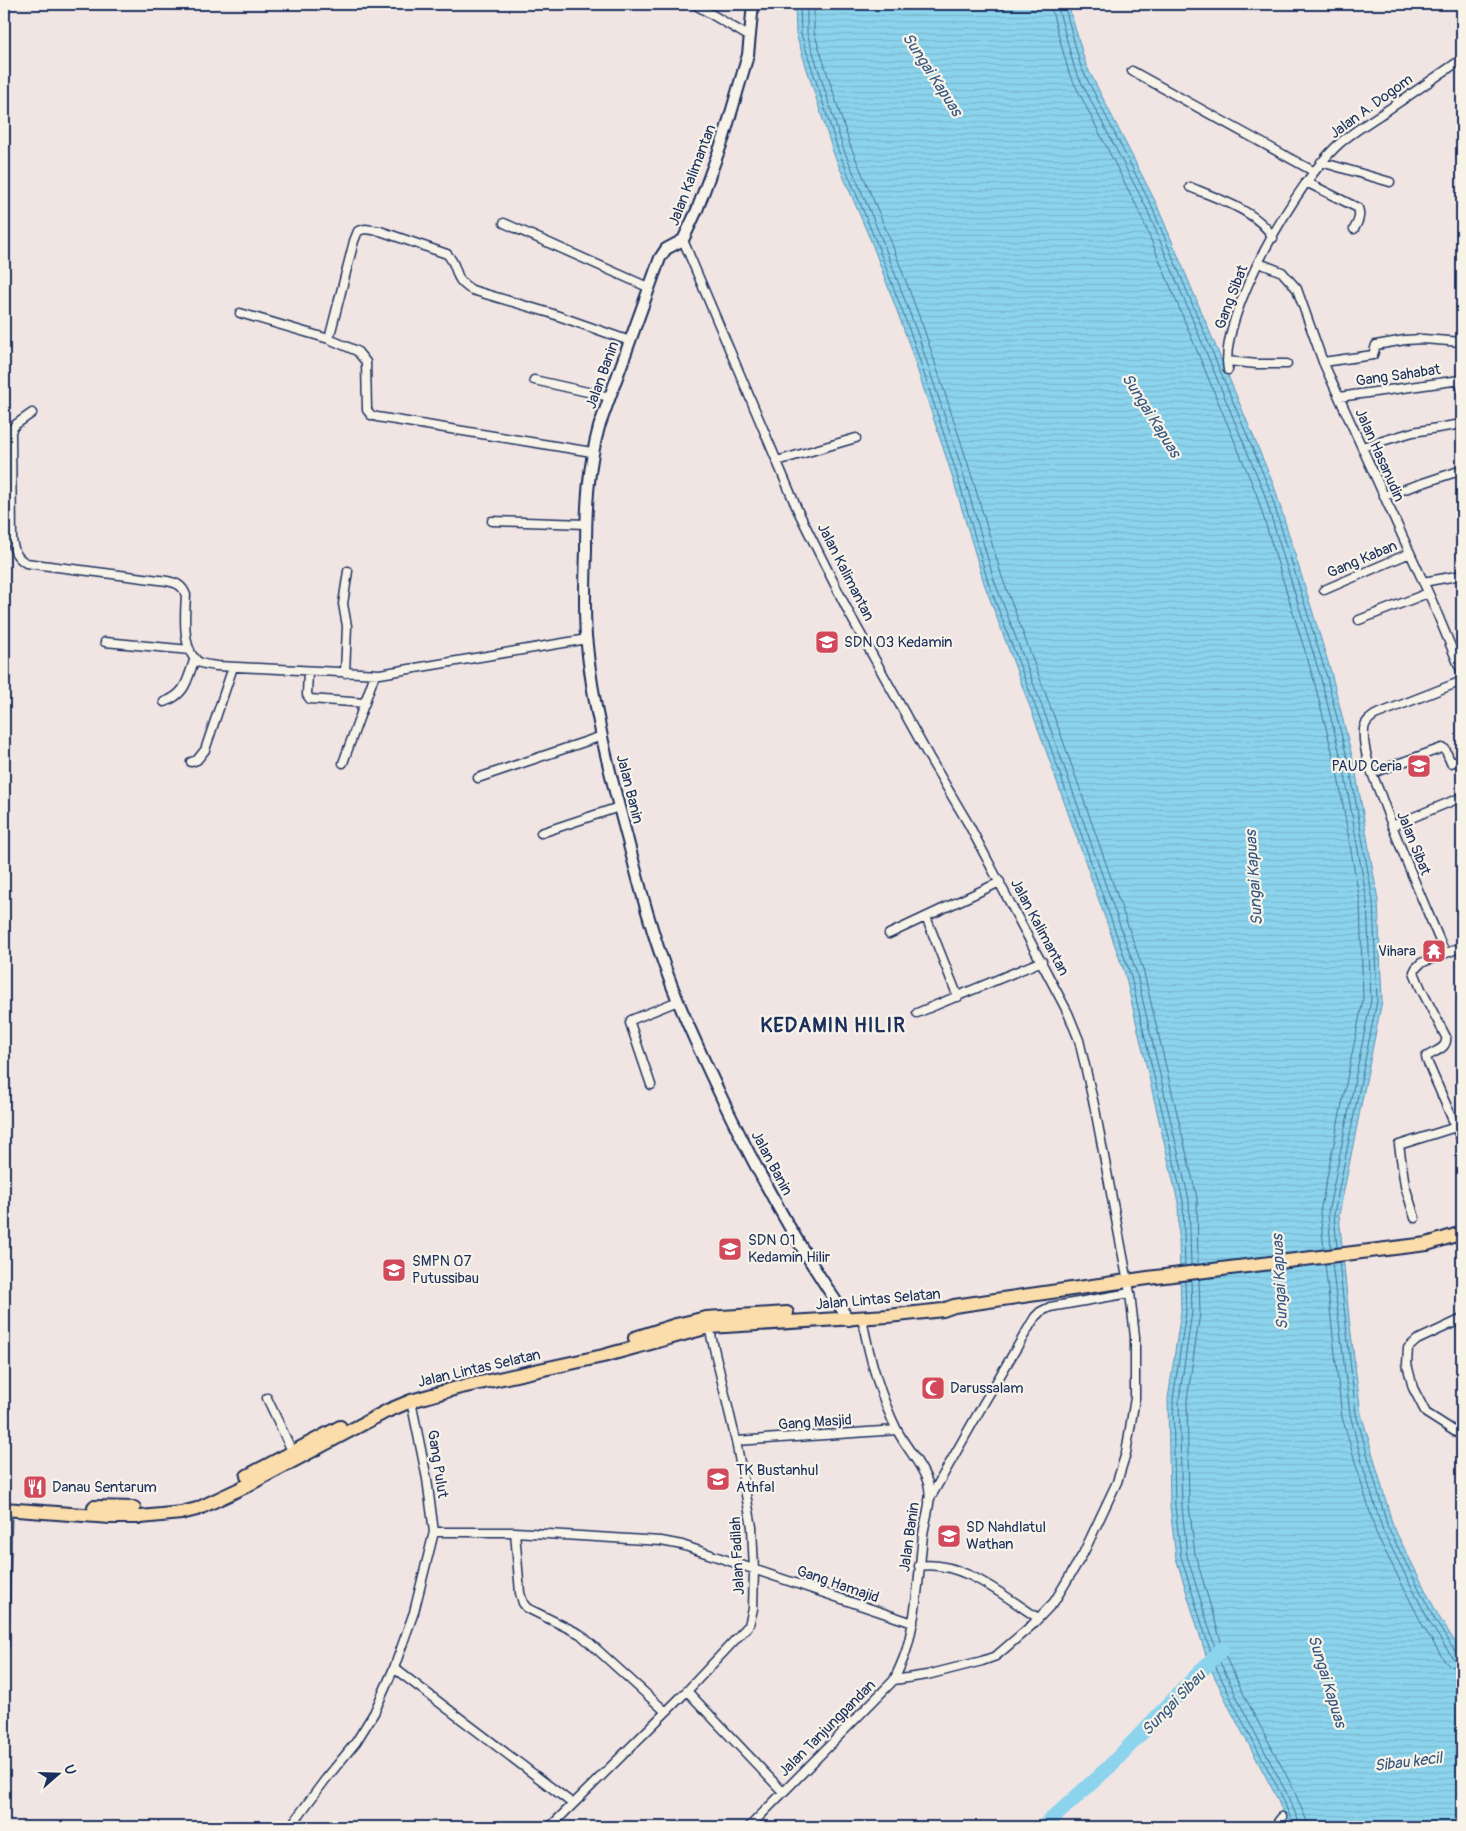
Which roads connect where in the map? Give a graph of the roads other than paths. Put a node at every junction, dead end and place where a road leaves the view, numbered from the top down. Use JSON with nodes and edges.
{"nodes":[{"id":1,"x":694,"y":4,"type":"edge"},
{"id":2,"x":753,"y":4,"type":"edge"},
{"id":3,"x":750,"y":37,"type":"junction"},
{"id":4,"x":1462,"y":60,"type":"edge"},
{"id":5,"x":1132,"y":72,"type":"dead end"},
{"id":6,"x":1321,"y":162,"type":"junction"},
{"id":7,"x":1313,"y":171,"type":"junction"},
{"id":8,"x":1306,"y":182,"type":"junction"},
{"id":9,"x":1390,"y":182,"type":"dead end"},
{"id":10,"x":1190,"y":187,"type":"dead end"},
{"id":11,"x":504,"y":223,"type":"dead end"},
{"id":12,"x":1354,"y":230,"type":"dead end"},
{"id":13,"x":1272,"y":238,"type":"junction"},
{"id":14,"x":682,"y":240,"type":"junction"},
{"id":15,"x":1259,"y":263,"type":"junction"},
{"id":16,"x":650,"y":288,"type":"junction"},
{"id":17,"x":240,"y":313,"type":"dead end"},
{"id":18,"x":329,"y":339,"type":"junction"},
{"id":19,"x":630,"y":341,"type":"junction"},
{"id":20,"x":1462,"y":342,"type":"edge"},
{"id":21,"x":1227,"y":362,"type":"junction"},
{"id":22,"x":1323,"y":362,"type":"junction"},
{"id":23,"x":1287,"y":364,"type":"dead end"},
{"id":24,"x":1228,"y":370,"type":"dead end"},
{"id":25,"x":534,"y":380,"type":"dead end"},
{"id":26,"x":1462,"y":393,"type":"edge"},
{"id":27,"x":610,"y":397,"type":"junction"},
{"id":28,"x":1340,"y":398,"type":"junction"},
{"id":29,"x":32,"y":413,"type":"dead end"},
{"id":30,"x":1462,"y":424,"type":"edge"},
{"id":31,"x":856,"y":438,"type":"dead end"},
{"id":32,"x":1362,"y":447,"type":"junction"},
{"id":33,"x":592,"y":452,"type":"junction"},
{"id":34,"x":777,"y":461,"type":"junction"},
{"id":35,"x":1462,"y":470,"type":"edge"},
{"id":36,"x":1384,"y":496,"type":"junction"},
{"id":37,"x":492,"y":521,"type":"dead end"},
{"id":38,"x":586,"y":524,"type":"junction"},
{"id":39,"x":1410,"y":554,"type":"junction"},
{"id":40,"x":348,"y":571,"type":"dead end"},
{"id":41,"x":1462,"y":575,"type":"edge"},
{"id":42,"x":1423,"y":582,"type":"junction"},
{"id":43,"x":1324,"y":590,"type":"dead end"},
{"id":44,"x":1428,"y":593,"type":"junction"},
{"id":45,"x":1359,"y":620,"type":"dead end"},
{"id":46,"x":586,"y":639,"type":"junction"},
{"id":47,"x":105,"y":642,"type":"dead end"},
{"id":48,"x":190,"y":650,"type":"junction"},
{"id":49,"x":195,"y":658,"type":"junction"},
{"id":50,"x":233,"y":667,"type":"junction"},
{"id":51,"x":308,"y":671,"type":"junction"},
{"id":52,"x":345,"y":673,"type":"junction"},
{"id":53,"x":1462,"y":673,"type":"edge"},
{"id":54,"x":375,"y":674,"type":"junction"},
{"id":55,"x":1462,"y":681,"type":"edge"},
{"id":56,"x":164,"y":702,"type":"dead end"},
{"id":57,"x":365,"y":703,"type":"junction"},
{"id":58,"x":602,"y":736,"type":"junction"},
{"id":59,"x":1462,"y":760,"type":"edge"},
{"id":60,"x":191,"y":762,"type":"dead end"},
{"id":61,"x":343,"y":763,"type":"dead end"},
{"id":62,"x":1372,"y":773,"type":"junction"},
{"id":63,"x":478,"y":778,"type":"dead end"},
{"id":64,"x":1462,"y":797,"type":"edge"},
{"id":65,"x":619,"y":807,"type":"junction"},
{"id":66,"x":1392,"y":826,"type":"junction"},
{"id":67,"x":541,"y":833,"type":"dead end"},
{"id":68,"x":1000,"y":882,"type":"junction"},
{"id":69,"x":926,"y":917,"type":"junction"},
{"id":70,"x":889,"y":934,"type":"dead end"},
{"id":71,"x":1462,"y":947,"type":"edge"},
{"id":72,"x":1445,"y":953,"type":"junction"},
{"id":73,"x":1042,"y":961,"type":"junction"},
{"id":74,"x":958,"y":997,"type":"junction"},
{"id":75,"x":678,"y":1001,"type":"junction"},
{"id":76,"x":917,"y":1013,"type":"dead end"},
{"id":77,"x":651,"y":1085,"type":"dead end"},
{"id":78,"x":1459,"y":1128,"type":"edge"},
{"id":79,"x":1462,"y":1141,"type":"edge"},
{"id":80,"x":1415,"y":1218,"type":"dead end"},
{"id":81,"x":1462,"y":1233,"type":"edge"},
{"id":82,"x":1130,"y":1287,"type":"junction"},
{"id":83,"x":869,"y":1315,"type":"junction"},
{"id":84,"x":846,"y":1316,"type":"junction"},
{"id":85,"x":1462,"y":1318,"type":"edge"},
{"id":86,"x":709,"y":1327,"type":"junction"},
{"id":87,"x":576,"y":1359,"type":"junction"},
{"id":88,"x":267,"y":1398,"type":"dead end"},
{"id":89,"x":412,"y":1401,"type":"junction"},
{"id":90,"x":897,"y":1430,"type":"junction"},
{"id":91,"x":341,"y":1431,"type":"junction"},
{"id":92,"x":1462,"y":1436,"type":"edge"},
{"id":93,"x":736,"y":1441,"type":"junction"},
{"id":94,"x":292,"y":1451,"type":"junction"},
{"id":95,"x":929,"y":1500,"type":"junction"},
{"id":96,"x":5,"y":1507,"type":"edge"},
{"id":97,"x":434,"y":1532,"type":"junction"},
{"id":98,"x":515,"y":1532,"type":"junction"},
{"id":99,"x":919,"y":1566,"type":"junction"},
{"id":100,"x":754,"y":1570,"type":"junction"},
{"id":101,"x":1038,"y":1618,"type":"junction"},
{"id":102,"x":913,"y":1623,"type":"junction"},
{"id":103,"x":4,"y":1646,"type":"edge"},
{"id":104,"x":394,"y":1668,"type":"junction"},
{"id":105,"x":894,"y":1680,"type":"junction"},
{"id":106,"x":688,"y":1691,"type":"junction"},
{"id":107,"x":665,"y":1711,"type":"junction"},
{"id":108,"x":783,"y":1792,"type":"junction"},
{"id":109,"x":573,"y":1804,"type":"junction"},
{"id":110,"x":1282,"y":1817,"type":"dead end"},
{"id":111,"x":290,"y":1827,"type":"edge"},
{"id":112,"x":552,"y":1827,"type":"edge"},
{"id":113,"x":749,"y":1827,"type":"edge"},
{"id":114,"x":1274,"y":1827,"type":"edge"}],
"edges":[{"from":1,"to":3,"type":"street"},
{"from":2,"to":3,"type":"street","name":"Jalan Kalimantan"},
{"from":3,"to":14,"type":"street","name":"Jalan Kalimantan"},
{"from":4,"to":6,"type":"street","name":"Jalan A. Dogom"},
{"from":5,"to":7,"type":"street"},
{"from":6,"to":7,"type":"street","name":"Jalan A. Dogom"},
{"from":6,"to":9,"type":"street"},
{"from":7,"to":8,"type":"street","name":"Jalan A. Dogom"},
{"from":8,"to":12,"type":"street"},
{"from":8,"to":13,"type":"street","name":"Jalan A. Dogom"},
{"from":10,"to":13,"type":"street"},
{"from":11,"to":16,"type":"street"},
{"from":13,"to":15,"type":"street","name":"Jalan A. Dogom"},
{"from":14,"to":16,"type":"street","name":"Jalan Banin"},
{"from":14,"to":34,"type":"street","name":"Jalan Kalimantan"},
{"from":15,"to":21,"type":"street","name":"Gang Sibat"},
{"from":15,"to":22,"type":"street","name":"Jalan Hasanudin"},
{"from":16,"to":19,"type":"street","name":"Jalan Banin"},
{"from":17,"to":18,"type":"street"},
{"from":18,"to":19,"type":"street"},
{"from":18,"to":33,"type":"street"},
{"from":19,"to":27,"type":"street","name":"Jalan Banin"},
{"from":20,"to":22,"type":"street"},
{"from":21,"to":23,"type":"street"},
{"from":21,"to":24,"type":"street","name":"Gang Sibat"},
{"from":22,"to":28,"type":"street","name":"Jalan Hasanudin"},
{"from":25,"to":27,"type":"street"},
{"from":26,"to":28,"type":"street","name":"Gang Sahabat"},
{"from":27,"to":33,"type":"street","name":"Jalan Banin"},
{"from":28,"to":32,"type":"street","name":"Jalan Hasanudin"},
{"from":29,"to":48,"type":"street"},
{"from":30,"to":32,"type":"street"},
{"from":31,"to":34,"type":"street"},
{"from":32,"to":36,"type":"street","name":"Jalan Hasanudin"},
{"from":33,"to":38,"type":"street","name":"Jalan Banin"},
{"from":34,"to":68,"type":"street","name":"Jalan Kalimantan"},
{"from":35,"to":36,"type":"street"},
{"from":36,"to":39,"type":"street","name":"Jalan Hasanudin"},
{"from":37,"to":38,"type":"street"},
{"from":38,"to":46,"type":"street","name":"Jalan Banin"},
{"from":39,"to":42,"type":"street","name":"Jalan Hasanudin"},
{"from":39,"to":43,"type":"street","name":"Gang Kaban"},
{"from":40,"to":52,"type":"street"},
{"from":41,"to":42,"type":"street"},
{"from":42,"to":44,"type":"street","name":"Jalan Hasanudin"},
{"from":44,"to":45,"type":"street"},
{"from":44,"to":53,"type":"street","name":"Jalan Hasanudin"},
{"from":46,"to":54,"type":"street"},
{"from":46,"to":58,"type":"street","name":"Jalan Banin"},
{"from":47,"to":48,"type":"street"},
{"from":48,"to":49,"type":"street"},
{"from":49,"to":50,"type":"street"},
{"from":49,"to":56,"type":"street"},
{"from":50,"to":51,"type":"street"},
{"from":50,"to":60,"type":"street"},
{"from":51,"to":52,"type":"street"},
{"from":51,"to":57,"type":"street"},
{"from":52,"to":54,"type":"street"},
{"from":54,"to":57,"type":"street"},
{"from":55,"to":62,"type":"street","name":"Jalan Sibat"},
{"from":57,"to":61,"type":"street"},
{"from":58,"to":63,"type":"street"},
{"from":58,"to":65,"type":"street","name":"Jalan Banin"},
{"from":59,"to":62,"type":"street"},
{"from":62,"to":66,"type":"street","name":"Jalan Sibat"},
{"from":64,"to":66,"type":"street"},
{"from":65,"to":67,"type":"street"},
{"from":65,"to":75,"type":"street","name":"Jalan Banin"},
{"from":66,"to":72,"type":"street","name":"Jalan Sibat"},
{"from":68,"to":69,"type":"street"},
{"from":68,"to":73,"type":"street","name":"Jalan Kalimantan"},
{"from":69,"to":70,"type":"street"},
{"from":69,"to":74,"type":"street"},
{"from":71,"to":72,"type":"street"},
{"from":72,"to":78,"type":"street"},
{"from":73,"to":74,"type":"street"},
{"from":73,"to":82,"type":"street","name":"Jalan Kalimantan"},
{"from":74,"to":76,"type":"street"},
{"from":75,"to":77,"type":"street"},
{"from":75,"to":84,"type":"street","name":"Jalan Banin"},
{"from":78,"to":79,"type":"street"},
{"from":78,"to":80,"type":"street"},
{"from":81,"to":82,"type":"highway","name":"Jalan Lintas Selatan"},
{"from":82,"to":83,"type":"highway","name":"Jalan Lintas Selatan"},
{"from":82,"to":95,"type":"street"},
{"from":82,"to":101,"type":"street","name":"Jalan Tanjungpandan"},
{"from":83,"to":84,"type":"highway","name":"Jalan Lintas Selatan"},
{"from":83,"to":90,"type":"street","name":"Jalan Banin"},
{"from":84,"to":86,"type":"highway","name":"Jalan Lintas Selatan"},
{"from":84,"to":87,"type":"highway","name":"Jalan Lintas Selatan"},
{"from":85,"to":92,"type":"street"},
{"from":86,"to":87,"type":"highway","name":"Jalan Lintas Selatan"},
{"from":86,"to":93,"type":"street","name":"Jalan Fadilah"},
{"from":87,"to":89,"type":"highway","name":"Jalan Lintas Selatan"},
{"from":87,"to":91,"type":"highway","name":"Jalan Lintas Selatan"},
{"from":88,"to":94,"type":"street"},
{"from":89,"to":91,"type":"highway","name":"Jalan Lintas Selatan"},
{"from":89,"to":97,"type":"street","name":"Gang Pulut"},
{"from":90,"to":93,"type":"street","name":"Gang Masjid"},
{"from":90,"to":95,"type":"street","name":"Jalan Banin"},
{"from":91,"to":94,"type":"highway","name":"Jalan Lintas Selatan"},
{"from":91,"to":96,"type":"highway","name":"Jalan Lintas Selatan"},
{"from":93,"to":100,"type":"street","name":"Jalan Fadilah"},
{"from":94,"to":96,"type":"highway","name":"Jalan Lintas Selatan"},
{"from":95,"to":99,"type":"street","name":"Jalan Banin"},
{"from":96,"to":103,"type":"street"},
{"from":97,"to":98,"type":"street","name":"Gang Hamajid"},
{"from":97,"to":104,"type":"street"},
{"from":98,"to":100,"type":"street","name":"Gang Hamajid"},
{"from":98,"to":107,"type":"street"},
{"from":99,"to":101,"type":"street"},
{"from":99,"to":102,"type":"street","name":"Jalan Banin"},
{"from":100,"to":102,"type":"street","name":"Gang Hamajid"},
{"from":100,"to":106,"type":"street","name":"Jalan Fadilah"},
{"from":101,"to":105,"type":"street","name":"Jalan Tanjungpandan"},
{"from":102,"to":105,"type":"street","name":"Jalan Banin"},
{"from":104,"to":109,"type":"street"},
{"from":104,"to":111,"type":"street"},
{"from":105,"to":108,"type":"street","name":"Jalan Tanjungpandan"},
{"from":106,"to":107,"type":"street","name":"Jalan Fadilah"},
{"from":106,"to":108,"type":"street"},
{"from":107,"to":109,"type":"street","name":"Jalan Fadilah"},
{"from":108,"to":113,"type":"street","name":"Jalan Tanjungpandan"},
{"from":109,"to":112,"type":"street","name":"Jalan Fadilah"},
{"from":110,"to":114,"type":"street"}]}
